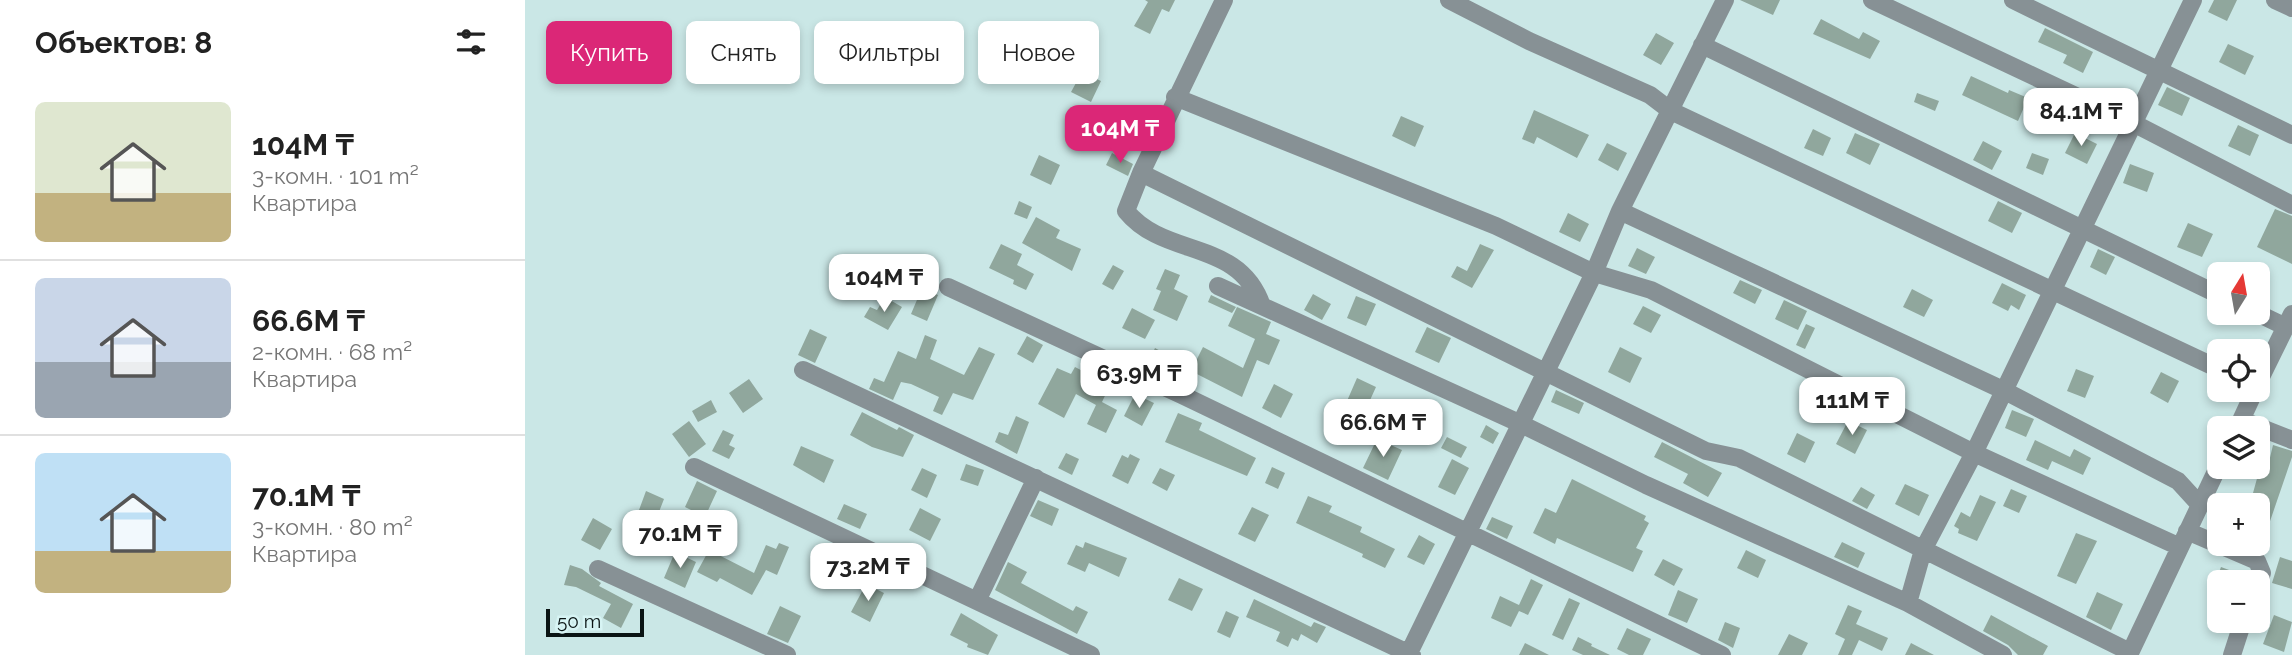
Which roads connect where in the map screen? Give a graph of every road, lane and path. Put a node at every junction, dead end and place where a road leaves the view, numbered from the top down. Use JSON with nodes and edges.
{"nodes":[{"id":1,"x":1224,"y":0,"type":"edge"},
{"id":2,"x":1449,"y":0,"type":"edge"},
{"id":3,"x":1725,"y":0,"type":"edge"},
{"id":4,"x":1873,"y":0,"type":"edge"},
{"id":5,"x":2013,"y":0,"type":"edge"},
{"id":6,"x":2193,"y":0,"type":"edge"},
{"id":7,"x":2275,"y":0,"type":"edge"},
{"id":8,"x":2292,"y":8,"type":"edge"},
{"id":9,"x":1702,"y":45,"type":"junction"},
{"id":10,"x":2159,"y":71,"type":"junction"},
{"id":11,"x":1175,"y":97,"type":"junction"},
{"id":12,"x":1671,"y":111,"type":"junction"},
{"id":13,"x":2135,"y":124,"type":"junction"},
{"id":14,"x":2292,"y":135,"type":"edge"},
{"id":15,"x":1141,"y":173,"type":"junction"},
{"id":16,"x":2292,"y":205,"type":"edge"},
{"id":17,"x":1620,"y":211,"type":"junction"},
{"id":18,"x":2081,"y":229,"type":"junction"},
{"id":19,"x":1594,"y":273,"type":"junction"},
{"id":20,"x":1218,"y":286,"type":"dead end"},
{"id":21,"x":948,"y":287,"type":"dead end"},
{"id":22,"x":2207,"y":289,"type":"edge"},
{"id":23,"x":2052,"y":290,"type":"junction"},
{"id":24,"x":1262,"y":306,"type":"junction"},
{"id":25,"x":2270,"y":316,"type":"edge"},
{"id":26,"x":2289,"y":320,"type":"edge"},
{"id":27,"x":2270,"y":359,"type":"edge"},
{"id":28,"x":2207,"y":363,"type":"edge"},
{"id":29,"x":803,"y":370,"type":"dead end"},
{"id":30,"x":1543,"y":372,"type":"junction"},
{"id":31,"x":2005,"y":391,"type":"junction"},
{"id":32,"x":1519,"y":423,"type":"junction"},
{"id":33,"x":2270,"y":433,"type":"edge"},
{"id":34,"x":2292,"y":440,"type":"edge"},
{"id":35,"x":1974,"y":453,"type":"junction"},
{"id":36,"x":694,"y":467,"type":"dead end"},
{"id":37,"x":1036,"y":478,"type":"junction"},
{"id":38,"x":2212,"y":479,"type":"edge"},
{"id":39,"x":2200,"y":505,"type":"junction"},
{"id":40,"x":1466,"y":534,"type":"junction"},
{"id":41,"x":2183,"y":539,"type":"junction"},
{"id":42,"x":1923,"y":550,"type":"junction"},
{"id":43,"x":598,"y":569,"type":"dead end"},
{"id":44,"x":2261,"y":570,"type":"edge"},
{"id":45,"x":977,"y":601,"type":"junction"},
{"id":46,"x":1908,"y":603,"type":"junction"},
{"id":47,"x":2239,"y":633,"type":"edge"},
{"id":48,"x":1410,"y":654,"type":"edge"},
{"id":49,"x":2129,"y":654,"type":"edge"},
{"id":50,"x":787,"y":655,"type":"edge"},
{"id":51,"x":1091,"y":655,"type":"edge"},
{"id":52,"x":1722,"y":655,"type":"edge"},
{"id":53,"x":2003,"y":655,"type":"edge"},
{"id":54,"x":2232,"y":655,"type":"edge"}],
"edges":[{"from":1,"to":11,"type":"street"},
{"from":2,"to":12,"type":"street"},
{"from":3,"to":9,"type":"street"},
{"from":4,"to":13,"type":"street"},
{"from":5,"to":10,"type":"street"},
{"from":6,"to":10,"type":"street"},
{"from":7,"to":8,"type":"street"},
{"from":9,"to":12,"type":"street"},
{"from":9,"to":18,"type":"street"},
{"from":10,"to":13,"type":"street"},
{"from":10,"to":14,"type":"street"},
{"from":11,"to":15,"type":"street"},
{"from":11,"to":19,"type":"street"},
{"from":12,"to":17,"type":"street"},
{"from":12,"to":23,"type":"street"},
{"from":13,"to":16,"type":"street"},
{"from":13,"to":18,"type":"street"},
{"from":15,"to":24,"type":"street"},
{"from":15,"to":30,"type":"street"},
{"from":17,"to":19,"type":"street"},
{"from":17,"to":31,"type":"street"},
{"from":18,"to":22,"type":"street"},
{"from":18,"to":23,"type":"street"},
{"from":19,"to":30,"type":"street"},
{"from":19,"to":35,"type":"street"},
{"from":20,"to":24,"type":"street"},
{"from":21,"to":40,"type":"street"},
{"from":23,"to":28,"type":"street"},
{"from":23,"to":31,"type":"street"},
{"from":24,"to":32,"type":"street"},
{"from":25,"to":26,"type":"street"},
{"from":26,"to":27,"type":"street"},
{"from":29,"to":37,"type":"street"},
{"from":30,"to":32,"type":"street"},
{"from":30,"to":42,"type":"street"},
{"from":31,"to":35,"type":"street"},
{"from":31,"to":39,"type":"street"},
{"from":32,"to":40,"type":"street"},
{"from":32,"to":46,"type":"street"},
{"from":33,"to":34,"type":"street"},
{"from":35,"to":41,"type":"street"},
{"from":35,"to":42,"type":"street"},
{"from":36,"to":45,"type":"street"},
{"from":37,"to":45,"type":"street"},
{"from":37,"to":48,"type":"street"},
{"from":38,"to":39,"type":"street"},
{"from":39,"to":41,"type":"street"},
{"from":40,"to":48,"type":"street"},
{"from":40,"to":52,"type":"street"},
{"from":41,"to":44,"type":"street"},
{"from":41,"to":49,"type":"street"},
{"from":42,"to":46,"type":"street"},
{"from":42,"to":49,"type":"street"},
{"from":43,"to":50,"type":"street"},
{"from":45,"to":51,"type":"street"},
{"from":46,"to":53,"type":"street"},
{"from":47,"to":54,"type":"street"}]}
